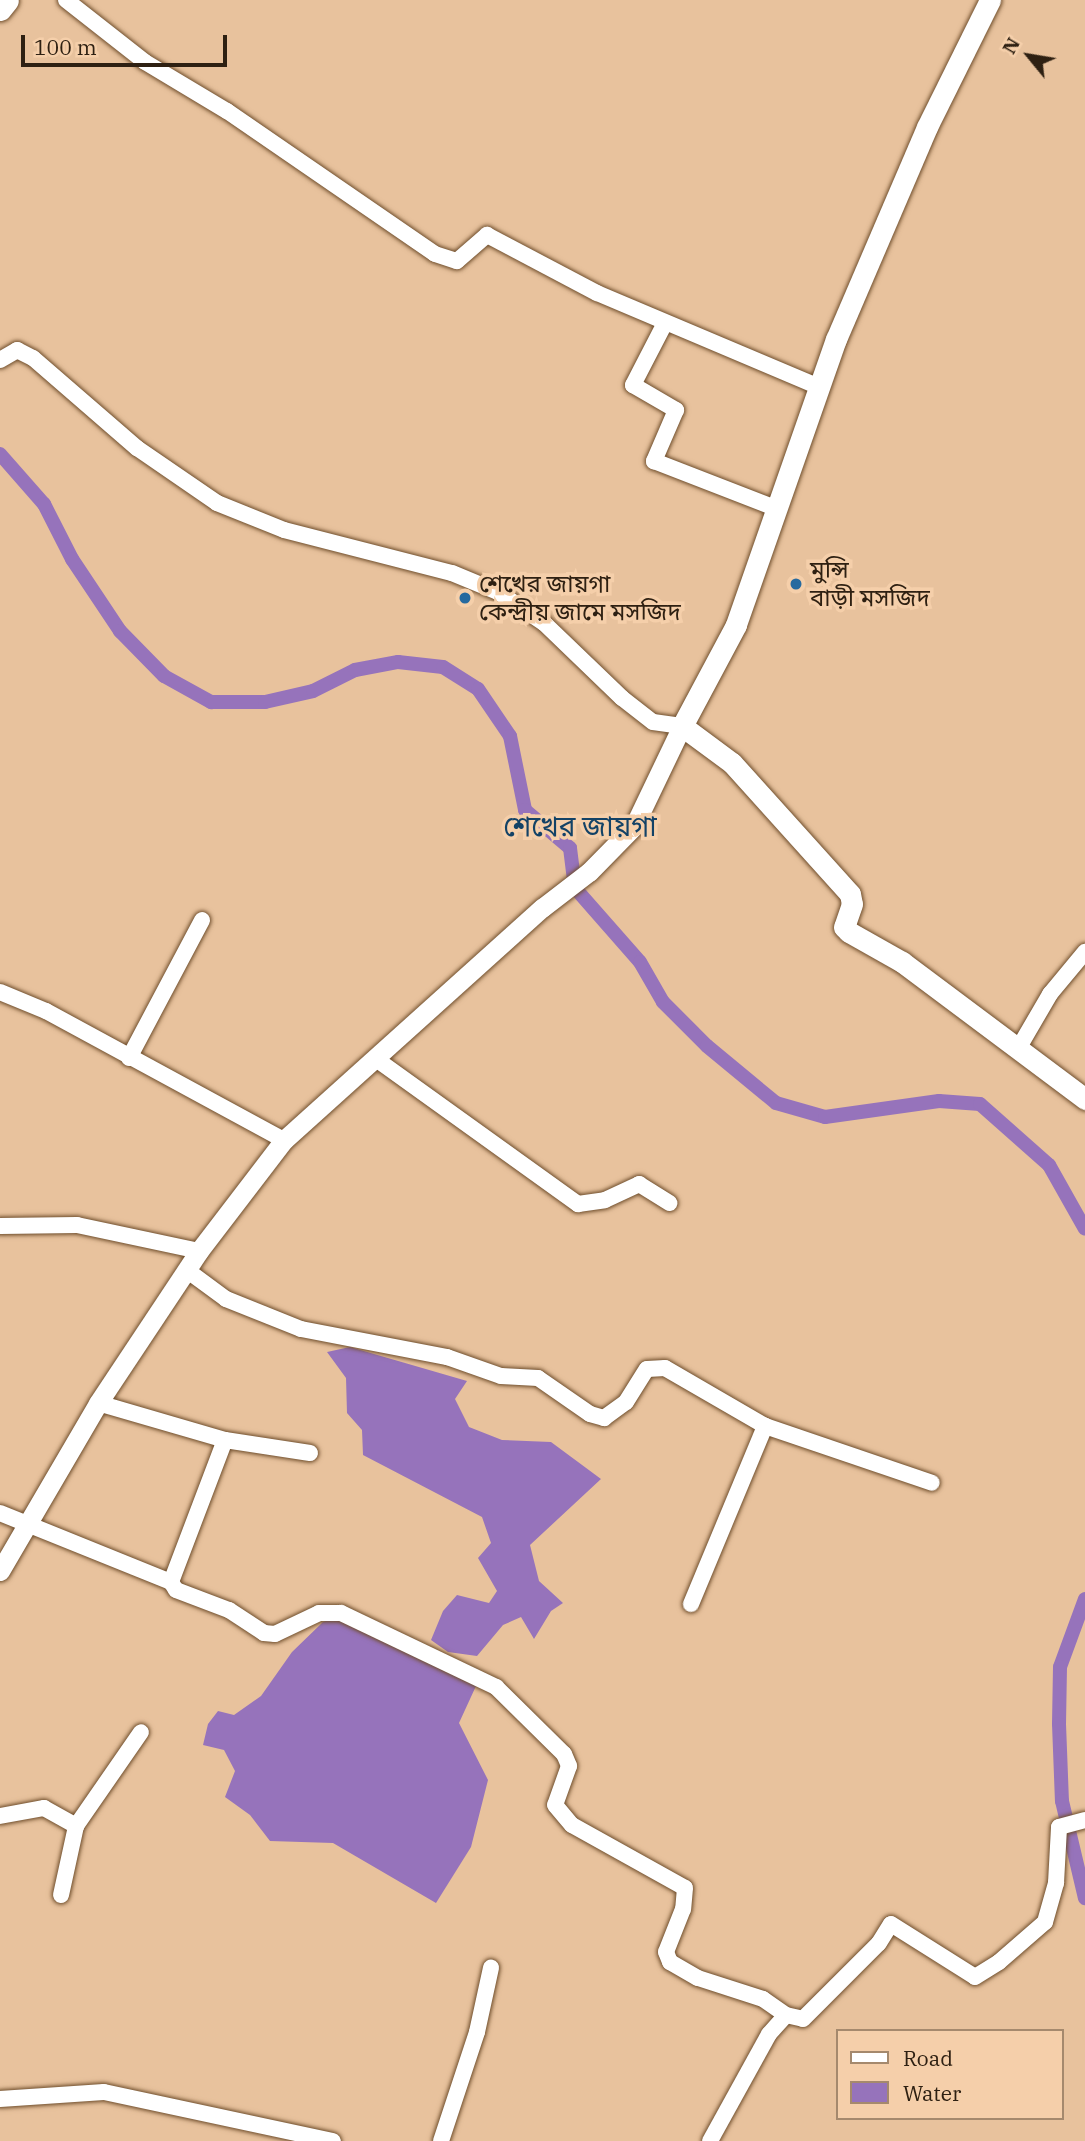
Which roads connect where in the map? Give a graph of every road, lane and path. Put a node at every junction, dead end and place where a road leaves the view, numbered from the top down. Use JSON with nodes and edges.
{"nodes":[{"id":1,"x":8,"y":0,"type":"edge"},
{"id":2,"x":66,"y":0,"type":"edge"},
{"id":3,"x":990,"y":0,"type":"edge"},
{"id":4,"x":0,"y":9,"type":"edge"},
{"id":5,"x":665,"y":323,"type":"junction"},
{"id":6,"x":0,"y":360,"type":"edge"},
{"id":7,"x":819,"y":387,"type":"junction"},
{"id":8,"x":775,"y":508,"type":"junction"},
{"id":9,"x":682,"y":726,"type":"junction"},
{"id":10,"x":202,"y":920,"type":"dead end"},
{"id":11,"x":1085,"y":952,"type":"edge"},
{"id":12,"x":0,"y":992,"type":"edge"},
{"id":13,"x":1018,"y":1049,"type":"junction"},
{"id":14,"x":129,"y":1058,"type":"junction"},
{"id":15,"x":376,"y":1059,"type":"junction"},
{"id":16,"x":1085,"y":1099,"type":"edge"},
{"id":17,"x":284,"y":1140,"type":"junction"},
{"id":18,"x":669,"y":1203,"type":"dead end"},
{"id":19,"x":0,"y":1226,"type":"edge"},
{"id":20,"x":199,"y":1251,"type":"junction"},
{"id":21,"x":188,"y":1271,"type":"junction"},
{"id":22,"x":98,"y":1403,"type":"junction"},
{"id":23,"x":765,"y":1426,"type":"junction"},
{"id":24,"x":225,"y":1440,"type":"junction"},
{"id":25,"x":310,"y":1453,"type":"dead end"},
{"id":26,"x":932,"y":1483,"type":"dead end"},
{"id":27,"x":0,"y":1513,"type":"edge"},
{"id":28,"x":27,"y":1521,"type":"junction"},
{"id":29,"x":0,"y":1571,"type":"edge"},
{"id":30,"x":171,"y":1582,"type":"junction"},
{"id":31,"x":691,"y":1604,"type":"dead end"},
{"id":32,"x":141,"y":1731,"type":"dead end"},
{"id":33,"x":0,"y":1816,"type":"edge"},
{"id":34,"x":1085,"y":1820,"type":"edge"},
{"id":35,"x":76,"y":1826,"type":"junction"},
{"id":36,"x":61,"y":1895,"type":"dead end"},
{"id":37,"x":491,"y":1968,"type":"dead end"},
{"id":38,"x":786,"y":2015,"type":"junction"},
{"id":39,"x":0,"y":2099,"type":"edge"},
{"id":40,"x":333,"y":2141,"type":"edge"},
{"id":41,"x":441,"y":2141,"type":"edge"},
{"id":42,"x":710,"y":2141,"type":"edge"}],
"edges":[{"from":1,"to":4,"type":"main road"},
{"from":2,"to":5,"type":"street"},
{"from":3,"to":7,"type":"main road"},
{"from":5,"to":7,"type":"street"},
{"from":5,"to":8,"type":"street"},
{"from":6,"to":9,"type":"street"},
{"from":7,"to":8,"type":"main road"},
{"from":8,"to":9,"type":"main road"},
{"from":9,"to":13,"type":"main road"},
{"from":9,"to":15,"type":"street"},
{"from":10,"to":14,"type":"street"},
{"from":11,"to":13,"type":"street"},
{"from":12,"to":14,"type":"street"},
{"from":13,"to":16,"type":"main road"},
{"from":14,"to":17,"type":"street"},
{"from":15,"to":17,"type":"street"},
{"from":15,"to":18,"type":"street"},
{"from":17,"to":20,"type":"street"},
{"from":19,"to":20,"type":"street"},
{"from":20,"to":21,"type":"street"},
{"from":21,"to":22,"type":"street"},
{"from":21,"to":23,"type":"street"},
{"from":22,"to":24,"type":"street"},
{"from":22,"to":28,"type":"street"},
{"from":23,"to":26,"type":"street"},
{"from":23,"to":31,"type":"street"},
{"from":24,"to":25,"type":"street"},
{"from":24,"to":30,"type":"street"},
{"from":27,"to":28,"type":"street"},
{"from":28,"to":29,"type":"street"},
{"from":28,"to":30,"type":"street"},
{"from":30,"to":38,"type":"street"},
{"from":32,"to":35,"type":"street"},
{"from":33,"to":35,"type":"street"},
{"from":34,"to":38,"type":"street"},
{"from":35,"to":36,"type":"street"},
{"from":37,"to":41,"type":"street"},
{"from":38,"to":42,"type":"street"},
{"from":39,"to":40,"type":"street"}]}
